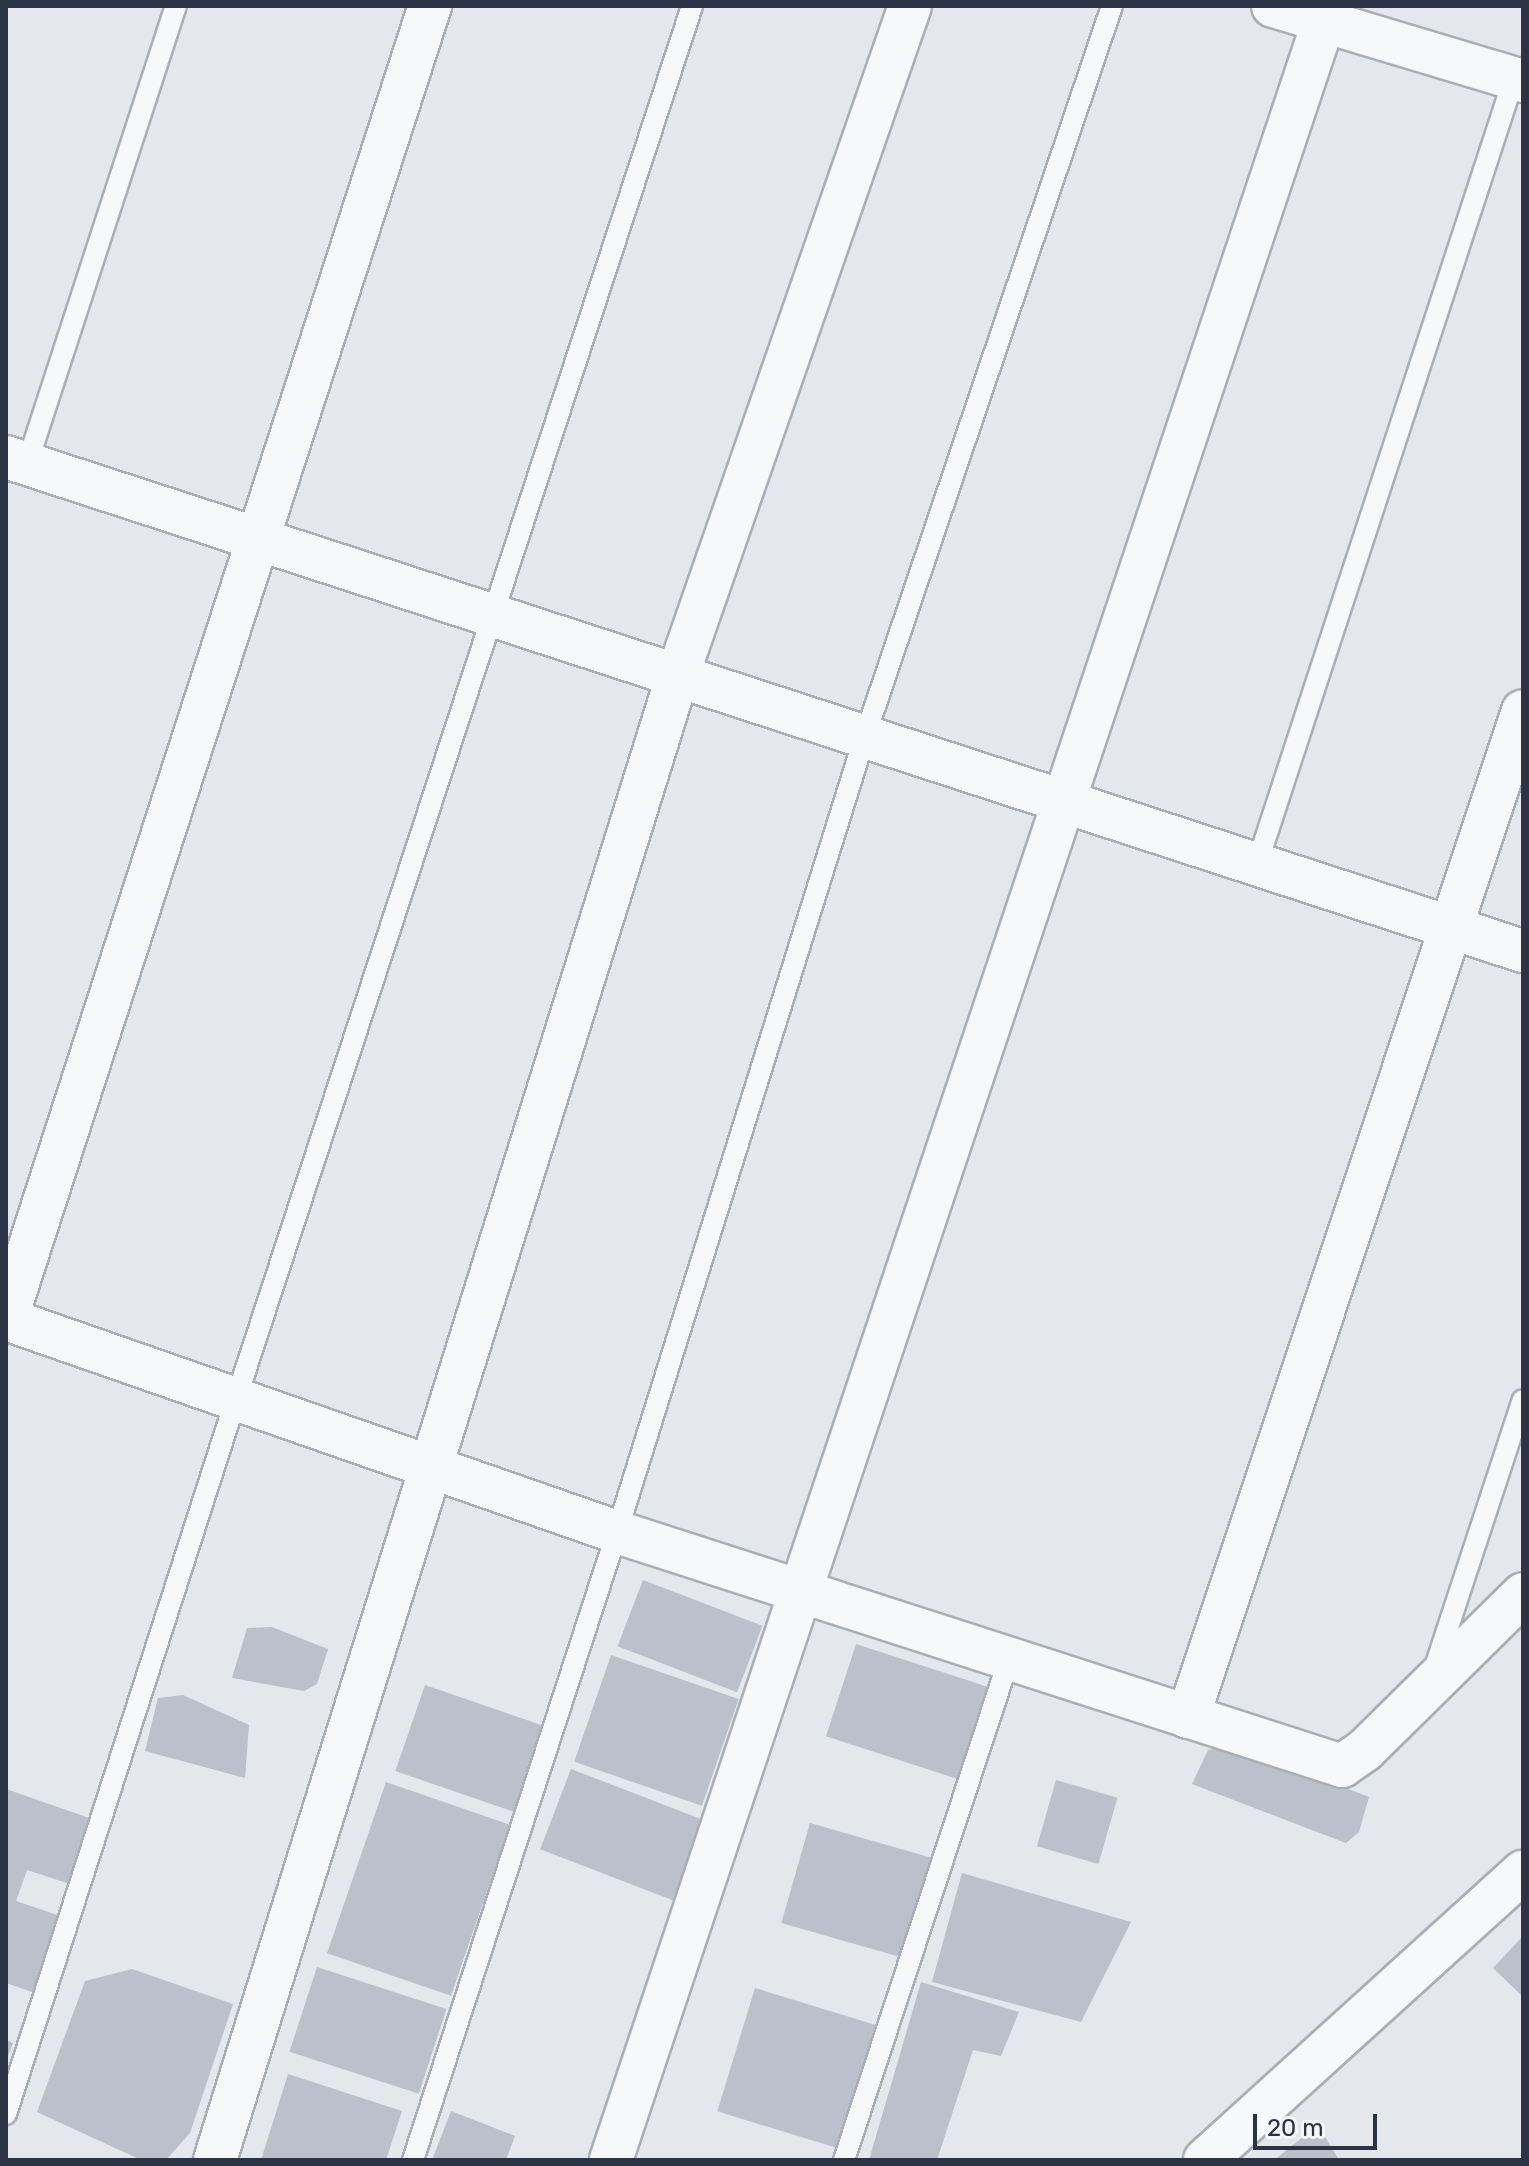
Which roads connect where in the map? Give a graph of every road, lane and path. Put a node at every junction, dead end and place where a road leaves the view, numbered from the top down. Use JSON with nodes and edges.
{"nodes":[{"id":1,"x":176,"y":6,"type":"edge"},
{"id":2,"x":430,"y":6,"type":"edge"},
{"id":3,"x":692,"y":6,"type":"edge"},
{"id":4,"x":910,"y":6,"type":"edge"},
{"id":5,"x":1112,"y":6,"type":"edge"},
{"id":6,"x":1273,"y":6,"type":"edge"},
{"id":7,"x":1323,"y":23,"type":"junction"},
{"id":8,"x":1518,"y":79,"type":"edge"},
{"id":9,"x":17,"y":460,"type":"edge"},
{"id":10,"x":258,"y":538,"type":"junction"},
{"id":11,"x":493,"y":614,"type":"junction"},
{"id":12,"x":678,"y":674,"type":"junction"},
{"id":13,"x":1523,"y":711,"type":"edge"},
{"id":14,"x":865,"y":736,"type":"junction"},
{"id":15,"x":1064,"y":801,"type":"junction"},
{"id":16,"x":1257,"y":864,"type":"junction"},
{"id":17,"x":1451,"y":927,"type":"junction"},
{"id":18,"x":1523,"y":951,"type":"edge"},
{"id":19,"x":6,"y":1320,"type":"edge"},
{"id":20,"x":236,"y":1399,"type":"junction"},
{"id":21,"x":1523,"y":1400,"type":"edge"},
{"id":22,"x":431,"y":1467,"type":"junction"},
{"id":23,"x":617,"y":1532,"type":"junction"},
{"id":24,"x":800,"y":1591,"type":"junction"},
{"id":25,"x":1523,"y":1594,"type":"edge"},
{"id":26,"x":1009,"y":1659,"type":"junction"},
{"id":27,"x":1428,"y":1688,"type":"junction"},
{"id":28,"x":1188,"y":1717,"type":"junction"},
{"id":29,"x":1523,"y":1872,"type":"edge"},
{"id":30,"x":6,"y":2114,"type":"edge"},
{"id":31,"x":215,"y":2160,"type":"edge"},
{"id":32,"x":413,"y":2160,"type":"edge"},
{"id":33,"x":611,"y":2160,"type":"edge"},
{"id":34,"x":844,"y":2160,"type":"edge"},
{"id":35,"x":1205,"y":2160,"type":"edge"}],
"edges":[{"from":1,"to":9,"type":"lane"},
{"from":2,"to":10,"type":"street"},
{"from":3,"to":11,"type":"lane"},
{"from":4,"to":12,"type":"street"},
{"from":5,"to":14,"type":"lane"},
{"from":6,"to":7,"type":"street"},
{"from":7,"to":8,"type":"street"},
{"from":7,"to":15,"type":"street"},
{"from":8,"to":16,"type":"lane"},
{"from":9,"to":10,"type":"street"},
{"from":10,"to":11,"type":"street"},
{"from":10,"to":19,"type":"street"},
{"from":11,"to":12,"type":"street"},
{"from":11,"to":20,"type":"lane"},
{"from":12,"to":14,"type":"street"},
{"from":12,"to":22,"type":"street"},
{"from":13,"to":17,"type":"street"},
{"from":14,"to":15,"type":"street"},
{"from":14,"to":23,"type":"lane"},
{"from":15,"to":16,"type":"street"},
{"from":15,"to":24,"type":"street"},
{"from":16,"to":17,"type":"street"},
{"from":17,"to":18,"type":"street"},
{"from":17,"to":28,"type":"street"},
{"from":19,"to":20,"type":"street"},
{"from":20,"to":22,"type":"street"},
{"from":20,"to":30,"type":"lane"},
{"from":21,"to":27,"type":"lane"},
{"from":22,"to":23,"type":"street"},
{"from":22,"to":31,"type":"street"},
{"from":23,"to":24,"type":"street"},
{"from":23,"to":32,"type":"lane"},
{"from":24,"to":26,"type":"street"},
{"from":24,"to":33,"type":"street"},
{"from":25,"to":27,"type":"street"},
{"from":26,"to":28,"type":"street"},
{"from":26,"to":34,"type":"lane"},
{"from":27,"to":28,"type":"street"},
{"from":29,"to":35,"type":"street"}]}
